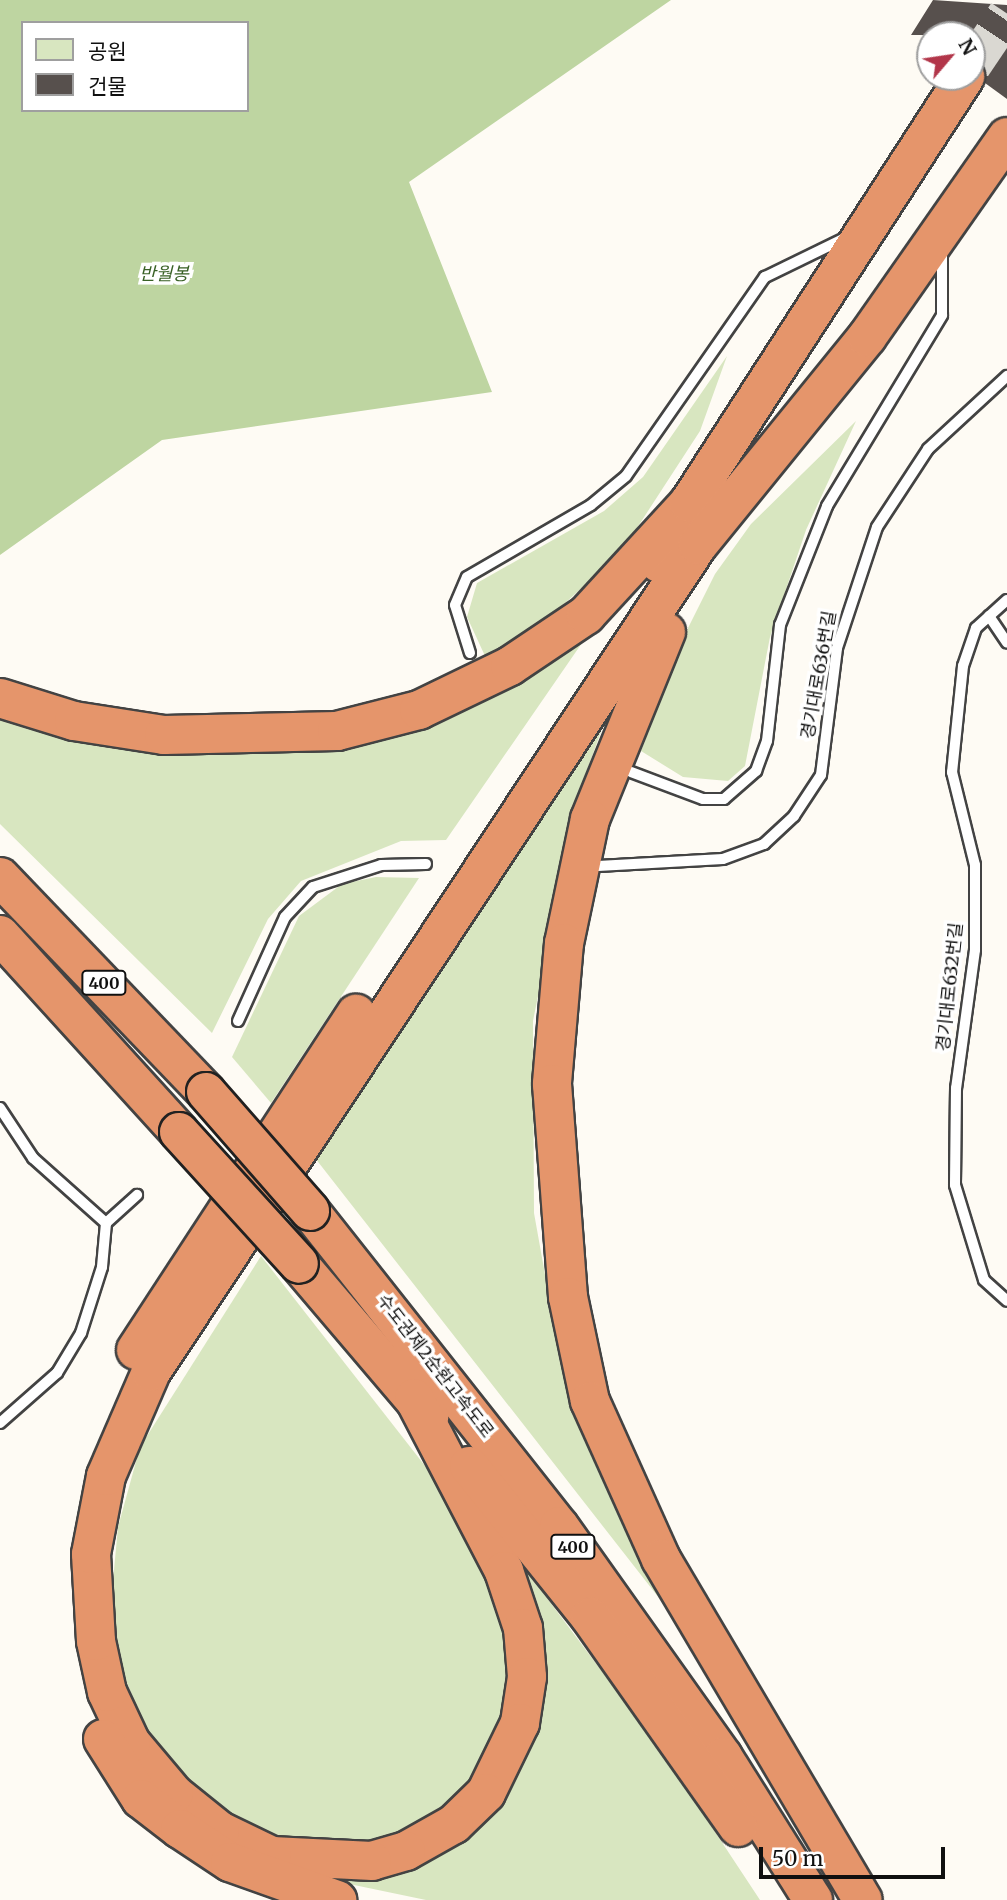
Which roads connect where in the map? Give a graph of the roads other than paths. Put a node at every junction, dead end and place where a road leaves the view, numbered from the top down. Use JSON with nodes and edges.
{"nodes":[{"id":1,"x":956,"y":91,"type":"edge"},
{"id":2,"x":1007,"y":136,"type":"edge"},
{"id":3,"x":942,"y":222,"type":"junction"},
{"id":4,"x":869,"y":229,"type":"junction"},
{"id":5,"x":1007,"y":376,"type":"edge"},
{"id":6,"x":704,"y":514,"type":"junction"},
{"id":7,"x":1007,"y":600,"type":"edge"},
{"id":8,"x":989,"y":616,"type":"junction"},
{"id":9,"x":1007,"y":643,"type":"edge"},
{"id":10,"x":470,"y":653,"type":"dead end"},
{"id":11,"x":0,"y":698,"type":"edge"},
{"id":12,"x":631,"y":772,"type":"dead end"},
{"id":13,"x":426,"y":864,"type":"dead end"},
{"id":14,"x":598,"y":866,"type":"dead end"},
{"id":15,"x":0,"y":877,"type":"edge"},
{"id":16,"x":0,"y":935,"type":"edge"},
{"id":17,"x":238,"y":1021,"type":"dead end"},
{"id":18,"x":0,"y":1108,"type":"edge"},
{"id":19,"x":137,"y":1195,"type":"dead end"},
{"id":20,"x":106,"y":1223,"type":"junction"},
{"id":21,"x":1007,"y":1301,"type":"edge"},
{"id":22,"x":414,"y":1398,"type":"junction"},
{"id":23,"x":0,"y":1423,"type":"edge"},
{"id":24,"x":337,"y":1900,"type":"edge"},
{"id":25,"x":786,"y":1900,"type":"edge"},
{"id":26,"x":813,"y":1900,"type":"edge"},
{"id":27,"x":863,"y":1900,"type":"edge"}],
"edges":[{"from":1,"to":4,"type":"highway"},
{"from":2,"to":3,"type":"highway"},
{"from":3,"to":6,"type":"highway"},
{"from":3,"to":12,"type":"lane"},
{"from":4,"to":6,"type":"highway"},
{"from":4,"to":10,"type":"lane"},
{"from":5,"to":14,"type":"lane","name":"경기대로636번길"},
{"from":6,"to":11,"type":"highway"},
{"from":6,"to":22,"type":"highway"},
{"from":6,"to":24,"type":"highway"},
{"from":6,"to":27,"type":"highway"},
{"from":7,"to":8,"type":"lane"},
{"from":8,"to":9,"type":"lane"},
{"from":8,"to":21,"type":"lane","name":"경기대로632번길"},
{"from":13,"to":17,"type":"lane"},
{"from":15,"to":26,"type":"highway","name":"수도권제2순환고속도로","number":"400","bridge":true},
{"from":16,"to":22,"type":"highway","name":"수도권제2순환고속도로","number":"400","bridge":true},
{"from":18,"to":20,"type":"lane"},
{"from":19,"to":20,"type":"lane"},
{"from":20,"to":23,"type":"lane"},
{"from":22,"to":25,"type":"highway","name":"수도권제2순환고속도로","number":"400"}]}
